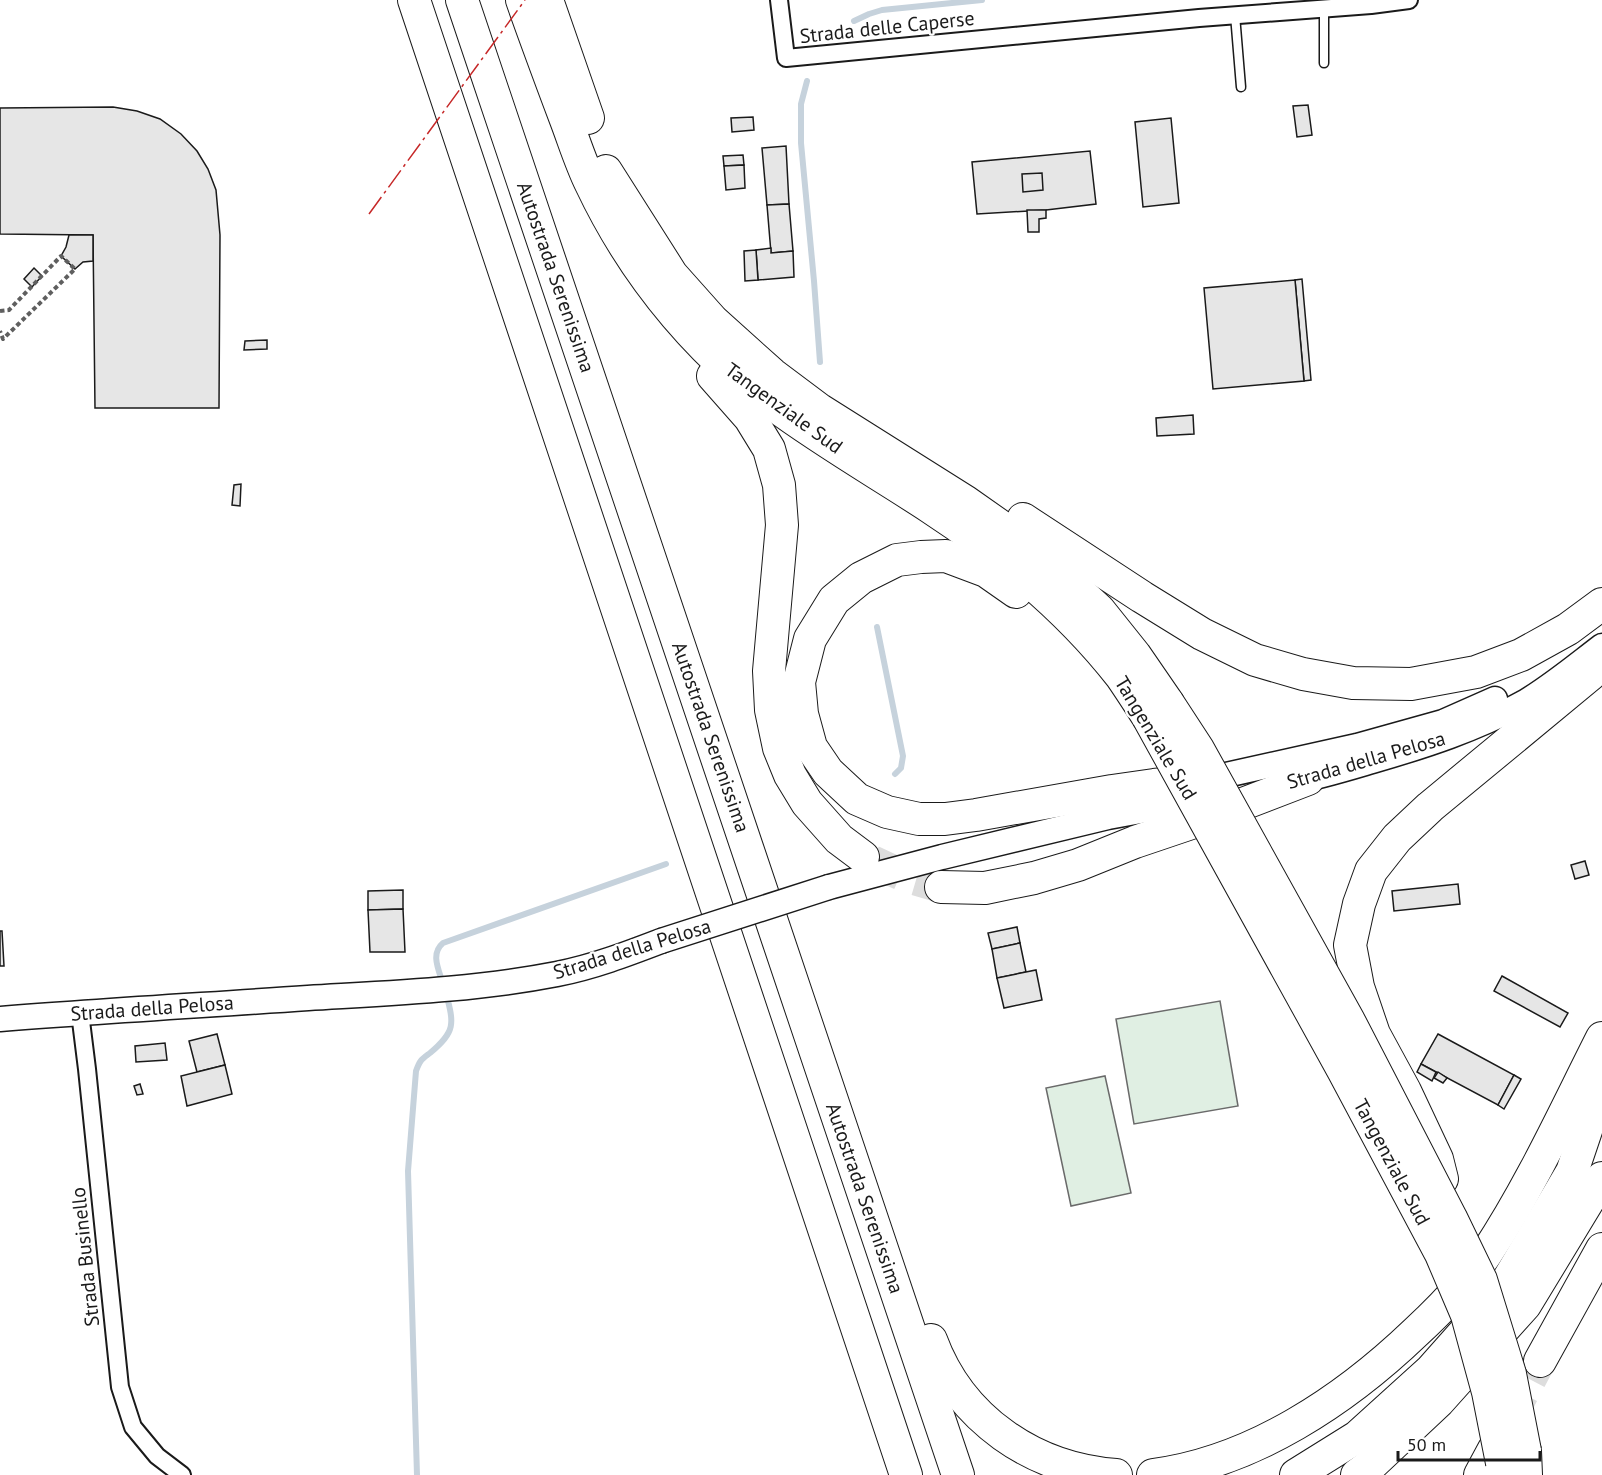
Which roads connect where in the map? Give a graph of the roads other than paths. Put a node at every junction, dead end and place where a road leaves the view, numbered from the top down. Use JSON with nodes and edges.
{"nodes":[{"id":1,"x":414,"y":0,"type":"edge"},
{"id":2,"x":462,"y":0,"type":"edge"},
{"id":3,"x":522,"y":0,"type":"edge"},
{"id":4,"x":547,"y":0,"type":"edge"},
{"id":5,"x":779,"y":0,"type":"edge"},
{"id":6,"x":1409,"y":0,"type":"edge"},
{"id":7,"x":1324,"y":8,"type":"junction"},
{"id":8,"x":1235,"y":15,"type":"junction"},
{"id":9,"x":1324,"y":63,"type":"dead end"},
{"id":10,"x":1241,"y":87,"type":"dead end"},
{"id":11,"x":590,"y":183,"type":"junction"},
{"id":12,"x":820,"y":410,"type":"junction"},
{"id":13,"x":1602,"y":604,"type":"edge"},
{"id":14,"x":1602,"y":622,"type":"edge"},
{"id":15,"x":1602,"y":646,"type":"edge"},
{"id":16,"x":1602,"y":663,"type":"edge"},
{"id":17,"x":1121,"y":677,"type":"junction"},
{"id":18,"x":1158,"y":710,"type":"junction"},
{"id":19,"x":1443,"y":722,"type":"joint"},
{"id":20,"x":1308,"y":779,"type":"junction"},
{"id":21,"x":1203,"y":780,"type":"junction"},
{"id":22,"x":737,"y":815,"type":"junction"},
{"id":23,"x":1108,"y":817,"type":"junction"},
{"id":24,"x":864,"y":857,"type":"tunnel mouth"},
{"id":25,"x":941,"y":887,"type":"tunnel mouth"},
{"id":26,"x":729,"y":948,"type":"junction"},
{"id":27,"x":80,"y":1013,"type":"junction"},
{"id":28,"x":0,"y":1019,"type":"edge"},
{"id":29,"x":1602,"y":1038,"type":"edge"},
{"id":30,"x":1602,"y":1083,"type":"edge"},
{"id":31,"x":1602,"y":1178,"type":"edge"},
{"id":32,"x":1451,"y":1218,"type":"junction"},
{"id":33,"x":1602,"y":1249,"type":"edge"},
{"id":34,"x":1540,"y":1360,"type":"tunnel mouth"},
{"id":35,"x":1505,"y":1465,"type":"edge"},
{"id":36,"x":182,"y":1475,"type":"edge"},
{"id":37,"x":893,"y":1475,"type":"edge"},
{"id":38,"x":906,"y":1475,"type":"edge"},
{"id":39,"x":958,"y":1475,"type":"edge"},
{"id":40,"x":1116,"y":1475,"type":"edge"},
{"id":41,"x":1153,"y":1475,"type":"edge"},
{"id":42,"x":1296,"y":1475,"type":"edge"},
{"id":43,"x":1357,"y":1475,"type":"edge"}],
"edges":[{"from":1,"to":26,"type":"highway"},
{"from":2,"to":22,"type":"highway","name":"Autostrada Serenissima"},
{"from":3,"to":11,"type":"highway","name":"Tangenziale Sud"},
{"from":4,"to":12,"type":"highway","name":"Tangenziale Sud"},
{"from":5,"to":8,"type":"street","name":"Strada delle Caperse"},
{"from":6,"to":7,"type":"street","name":"Strada delle Caperse"},
{"from":7,"to":8,"type":"street","name":"Strada delle Caperse"},
{"from":7,"to":9,"type":"lane"},
{"from":8,"to":10,"type":"lane"},
{"from":11,"to":17,"type":"highway","name":"Tangenziale Sud"},
{"from":11,"to":24,"type":"highway"},
{"from":12,"to":13,"type":"highway"},
{"from":12,"to":18,"type":"highway","name":"Tangenziale Sud"},
{"from":14,"to":19,"type":"street","name":"Strada della Pelosa"},
{"from":15,"to":20,"type":"street","name":"Strada della Pelosa"},
{"from":16,"to":32,"type":"highway","bridge":true},
{"from":17,"to":18,"type":"highway","name":"Tangenziale Sud"},
{"from":17,"to":21,"type":"highway"},
{"from":18,"to":32,"type":"highway","name":"Tangenziale Sud","bridge":true},
{"from":18,"to":35,"type":"highway","name":"Tangenziale Sud","bridge":true},
{"from":19,"to":21,"type":"street","name":"Tangenziale Sud"},
{"from":20,"to":23,"type":"street","name":"Strada della Pelosa"},
{"from":20,"to":25,"type":"highway"},
{"from":21,"to":23,"type":"street","name":"Strada della Pelosa"},
{"from":22,"to":39,"type":"highway","name":"Autostrada Serenissima"},
{"from":22,"to":40,"type":"highway"},
{"from":23,"to":27,"type":"street","name":"Strada della Pelosa","bridge":true},
{"from":26,"to":37,"type":"highway"},
{"from":26,"to":38,"type":"highway"},
{"from":27,"to":28,"type":"street","name":"Strada della Pelosa"},
{"from":27,"to":36,"type":"street","name":"Strada Businello"},
{"from":29,"to":41,"type":"highway"},
{"from":30,"to":42,"type":"highway"},
{"from":31,"to":43,"type":"highway"},
{"from":32,"to":35,"type":"highway","name":"Tangenziale Sud","bridge":true},
{"from":33,"to":34,"type":"highway"}]}
